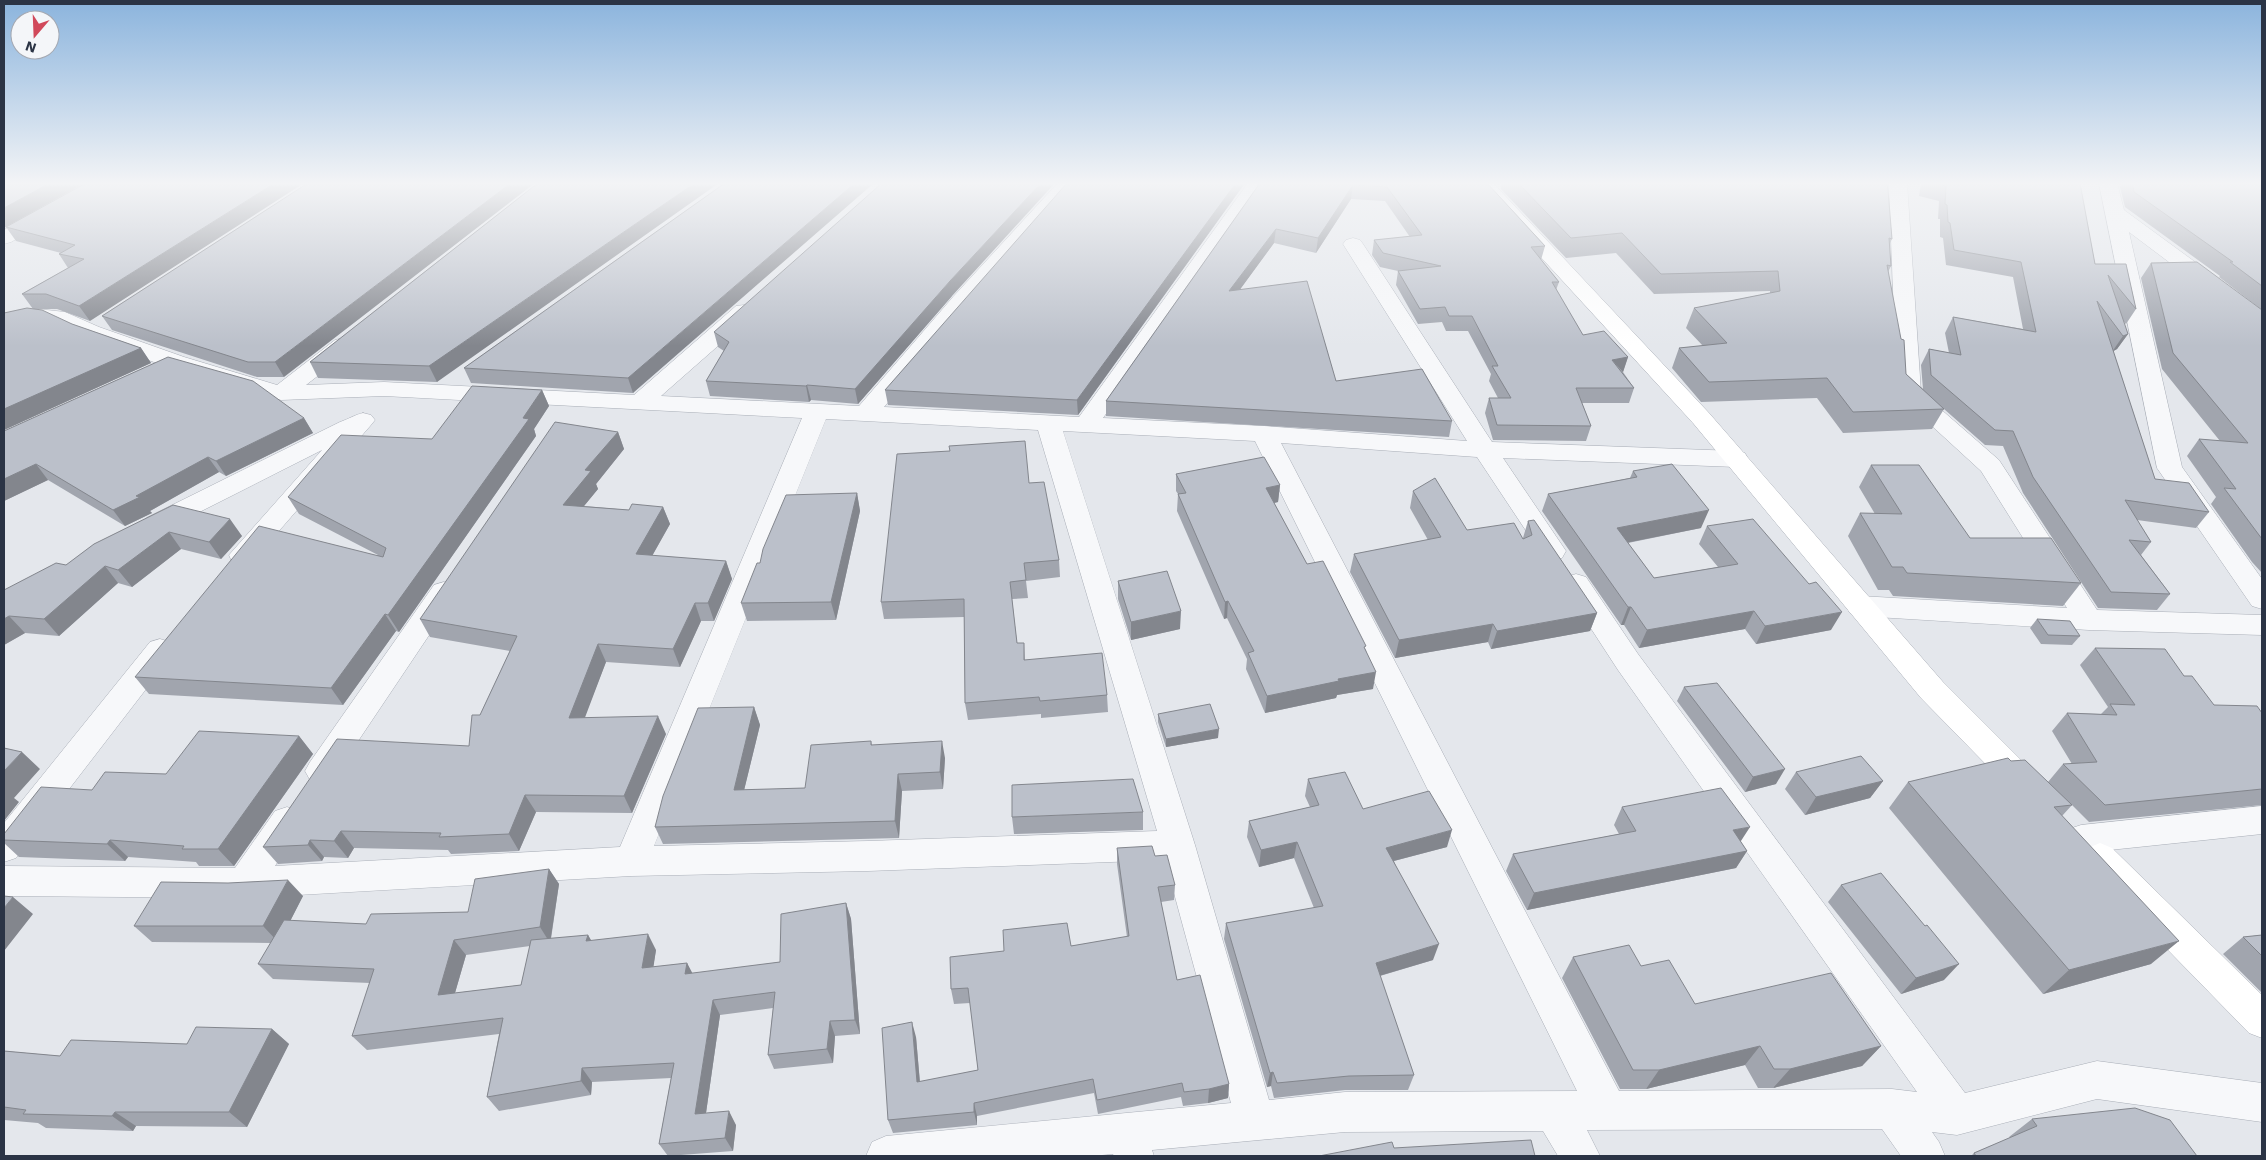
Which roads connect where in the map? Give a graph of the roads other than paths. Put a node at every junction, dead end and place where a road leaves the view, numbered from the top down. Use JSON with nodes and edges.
{"nodes":[{"id":1,"x":1019,"y":237,"type":"edge"},
{"id":2,"x":1220,"y":237,"type":"edge"},
{"id":3,"x":1532,"y":237,"type":"edge"},
{"id":4,"x":1901,"y":237,"type":"edge"},
{"id":5,"x":2120,"y":237,"type":"edge"},
{"id":6,"x":2147,"y":237,"type":"edge"},
{"id":7,"x":1353,"y":244,"type":"dead end"},
{"id":8,"x":757,"y":299,"type":"edge"},
{"id":9,"x":2262,"y":321,"type":"edge"},
{"id":10,"x":4,"y":323,"type":"edge"},
{"id":11,"x":359,"y":332,"type":"edge"},
{"id":12,"x":176,"y":362,"type":"junction"},
{"id":13,"x":149,"y":374,"type":"edge"},
{"id":14,"x":464,"y":375,"type":"edge"},
{"id":15,"x":384,"y":389,"type":"junction"},
{"id":16,"x":440,"y":392,"type":"junction"},
{"id":17,"x":281,"y":394,"type":"junction"},
{"id":18,"x":576,"y":399,"type":"junction"},
{"id":19,"x":640,"y":402,"type":"junction"},
{"id":20,"x":817,"y":411,"type":"junction"},
{"id":21,"x":865,"y":414,"type":"junction"},
{"id":22,"x":363,"y":420,"type":"junction"},
{"id":23,"x":1048,"y":423,"type":"junction"},
{"id":24,"x":559,"y":424,"type":"edge"},
{"id":25,"x":1086,"y":425,"type":"junction"},
{"id":26,"x":1264,"y":434,"type":"junction"},
{"id":27,"x":1485,"y":450,"type":"junction"},
{"id":28,"x":1736,"y":459,"type":"junction"},
{"id":29,"x":135,"y":534,"type":"edge"},
{"id":30,"x":457,"y":571,"type":"edge"},
{"id":31,"x":225,"y":574,"type":"edge"},
{"id":32,"x":2262,"y":599,"type":"edge"},
{"id":33,"x":1860,"y":606,"type":"junction"},
{"id":34,"x":2089,"y":620,"type":"junction"},
{"id":35,"x":2262,"y":625,"type":"edge"},
{"id":36,"x":173,"y":633,"type":"edge"},
{"id":37,"x":2262,"y":820,"type":"edge"},
{"id":38,"x":2063,"y":821,"type":"junction"},
{"id":39,"x":1178,"y":844,"type":"junction"},
{"id":40,"x":4,"y":848,"type":"edge"},
{"id":41,"x":631,"y":860,"type":"junction"},
{"id":42,"x":4,"y":881,"type":"edge"},
{"id":43,"x":244,"y":883,"type":"junction"},
{"id":44,"x":2262,"y":1020,"type":"edge"},
{"id":45,"x":2262,"y":1103,"type":"edge"},
{"id":46,"x":1892,"y":1109,"type":"junction"},
{"id":47,"x":1554,"y":1111,"type":"junction"},
{"id":48,"x":1608,"y":1111,"type":"junction"},
{"id":49,"x":1957,"y":1115,"type":"junction"},
{"id":50,"x":1256,"y":1121,"type":"junction"},
{"id":51,"x":1130,"y":1144,"type":"edge"},
{"id":52,"x":886,"y":1156,"type":"edge"},
{"id":53,"x":1580,"y":1156,"type":"edge"},
{"id":54,"x":1925,"y":1156,"type":"edge"}],
"edges":[{"from":1,"to":21,"type":"street"},
{"from":2,"to":25,"type":"street"},
{"from":3,"to":28,"type":"street"},
{"from":4,"to":34,"type":"street"},
{"from":5,"to":32,"type":"street"},
{"from":6,"to":9,"type":"street"},
{"from":7,"to":27,"type":"street"},
{"from":8,"to":19,"type":"street"},
{"from":10,"to":12,"type":"street"},
{"from":11,"to":17,"type":"street"},
{"from":12,"to":13,"type":"street"},
{"from":12,"to":17,"type":"street"},
{"from":14,"to":16,"type":"street"},
{"from":15,"to":16,"type":"street"},
{"from":15,"to":17,"type":"street"},
{"from":15,"to":22,"type":"street"},
{"from":16,"to":18,"type":"street"},
{"from":18,"to":19,"type":"street"},
{"from":18,"to":24,"type":"street"},
{"from":19,"to":20,"type":"street"},
{"from":20,"to":21,"type":"street"},
{"from":20,"to":41,"type":"street"},
{"from":21,"to":23,"type":"street"},
{"from":22,"to":29,"type":"street"},
{"from":22,"to":31,"type":"street"},
{"from":23,"to":25,"type":"street"},
{"from":23,"to":39,"type":"street"},
{"from":25,"to":26,"type":"street"},
{"from":26,"to":27,"type":"street"},
{"from":26,"to":48,"type":"street"},
{"from":27,"to":28,"type":"street"},
{"from":27,"to":49,"type":"street"},
{"from":28,"to":33,"type":"street"},
{"from":30,"to":43,"type":"street"},
{"from":33,"to":34,"type":"street"},
{"from":33,"to":38,"type":"street"},
{"from":34,"to":35,"type":"street"},
{"from":36,"to":40,"type":"street"},
{"from":37,"to":38,"type":"street"},
{"from":38,"to":44,"type":"street"},
{"from":39,"to":41,"type":"street"},
{"from":39,"to":50,"type":"street"},
{"from":41,"to":43,"type":"street"},
{"from":42,"to":43,"type":"street"},
{"from":45,"to":49,"type":"street"},
{"from":46,"to":48,"type":"street"},
{"from":46,"to":49,"type":"street"},
{"from":46,"to":54,"type":"street"},
{"from":47,"to":48,"type":"street"},
{"from":47,"to":50,"type":"street"},
{"from":47,"to":53,"type":"street"},
{"from":50,"to":51,"type":"street"},
{"from":51,"to":52,"type":"street"}]}
